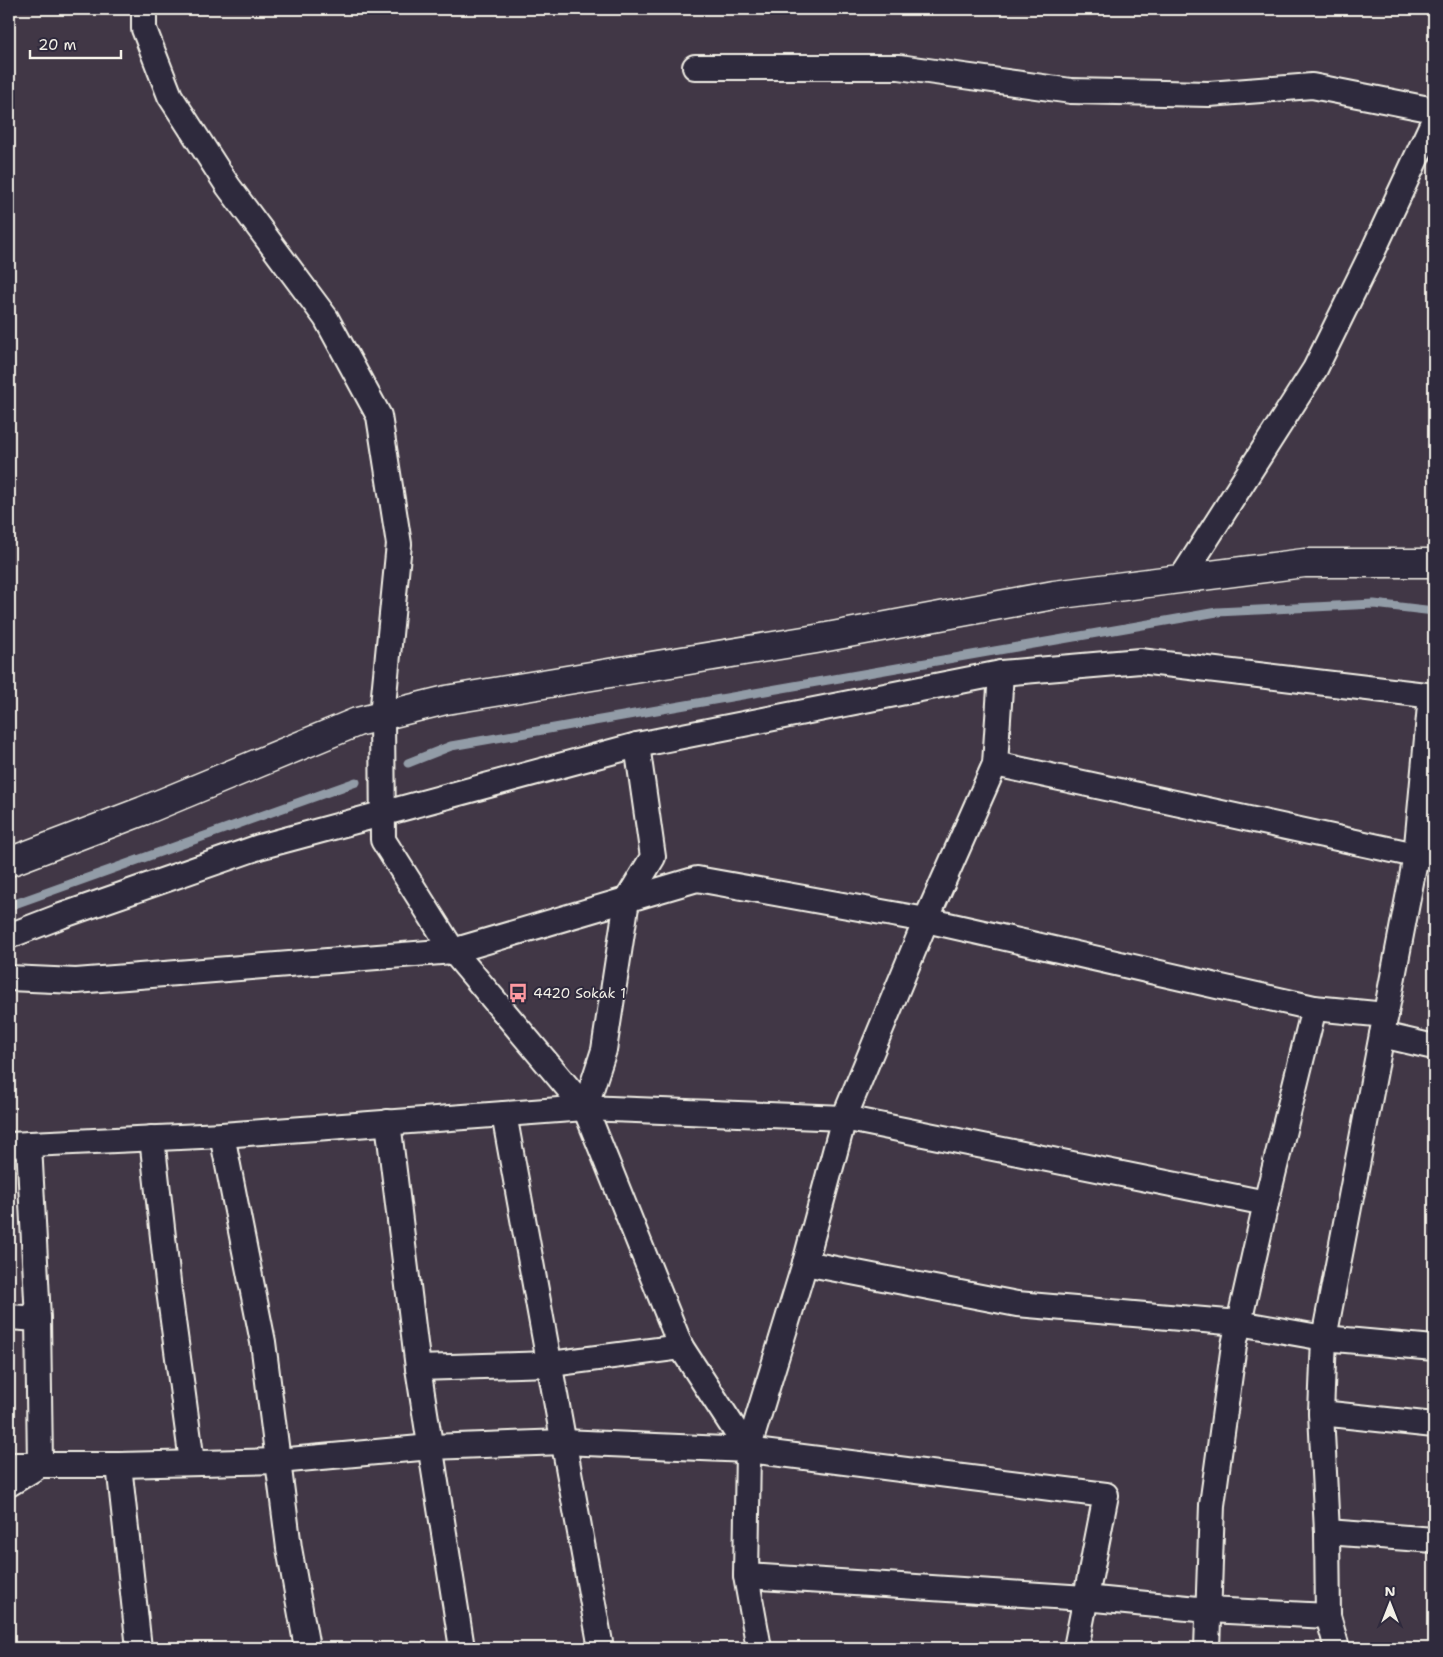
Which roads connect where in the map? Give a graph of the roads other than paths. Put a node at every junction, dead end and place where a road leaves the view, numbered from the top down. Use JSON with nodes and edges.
{"nodes":[{"id":1,"x":144,"y":9,"type":"edge"},
{"id":2,"x":695,"y":67,"type":"dead end"},
{"id":3,"x":1434,"y":110,"type":"edge"},
{"id":4,"x":1434,"y":120,"type":"edge"},
{"id":5,"x":1434,"y":563,"type":"edge"},
{"id":6,"x":1181,"y":579,"type":"junction"},
{"id":7,"x":1001,"y":673,"type":"junction"},
{"id":8,"x":1432,"y":695,"type":"edge"},
{"id":9,"x":382,"y":715,"type":"junction"},
{"id":10,"x":637,"y":745,"type":"junction"},
{"id":11,"x":996,"y":764,"type":"junction"},
{"id":12,"x":382,"y":815,"type":"junction"},
{"id":13,"x":1425,"y":857,"type":"edge"},
{"id":14,"x":9,"y":862,"type":"edge"},
{"id":15,"x":627,"y":900,"type":"junction"},
{"id":16,"x":926,"y":920,"type":"junction"},
{"id":17,"x":9,"y":936,"type":"edge"},
{"id":18,"x":453,"y":951,"type":"junction"},
{"id":19,"x":9,"y":978,"type":"edge"},
{"id":20,"x":1314,"y":1008,"type":"junction"},
{"id":21,"x":1384,"y":1025,"type":"junction"},
{"id":22,"x":1434,"y":1047,"type":"edge"},
{"id":23,"x":585,"y":1108,"type":"junction"},
{"id":24,"x":504,"y":1114,"type":"junction"},
{"id":25,"x":844,"y":1118,"type":"junction"},
{"id":26,"x":388,"y":1122,"type":"junction"},
{"id":27,"x":222,"y":1134,"type":"junction"},
{"id":28,"x":152,"y":1138,"type":"junction"},
{"id":29,"x":19,"y":1144,"type":"edge"},
{"id":30,"x":1266,"y":1203,"type":"junction"},
{"id":31,"x":805,"y":1263,"type":"junction"},
{"id":32,"x":9,"y":1317,"type":"edge"},
{"id":33,"x":38,"y":1319,"type":"junction"},
{"id":34,"x":1239,"y":1323,"type":"junction"},
{"id":35,"x":1324,"y":1338,"type":"junction"},
{"id":36,"x":682,"y":1347,"type":"junction"},
{"id":37,"x":1434,"y":1348,"type":"edge"},
{"id":38,"x":551,"y":1364,"type":"junction"},
{"id":39,"x":418,"y":1368,"type":"junction"},
{"id":40,"x":1321,"y":1413,"type":"junction"},
{"id":41,"x":1434,"y":1425,"type":"edge"},
{"id":42,"x":563,"y":1442,"type":"junction"},
{"id":43,"x":431,"y":1447,"type":"junction"},
{"id":44,"x":748,"y":1450,"type":"junction"},
{"id":45,"x":278,"y":1460,"type":"junction"},
{"id":46,"x":192,"y":1462,"type":"junction"},
{"id":47,"x":9,"y":1465,"type":"edge"},
{"id":48,"x":40,"y":1465,"type":"junction"},
{"id":49,"x":119,"y":1465,"type":"junction"},
{"id":50,"x":9,"y":1484,"type":"edge"},
{"id":51,"x":1327,"y":1532,"type":"junction"},
{"id":52,"x":1434,"y":1540,"type":"edge"},
{"id":53,"x":746,"y":1576,"type":"junction"},
{"id":54,"x":1085,"y":1598,"type":"junction"},
{"id":55,"x":1208,"y":1610,"type":"junction"},
{"id":56,"x":1328,"y":1616,"type":"junction"},
{"id":57,"x":139,"y":1648,"type":"edge"},
{"id":58,"x":307,"y":1648,"type":"edge"},
{"id":59,"x":462,"y":1648,"type":"edge"},
{"id":60,"x":601,"y":1648,"type":"edge"},
{"id":61,"x":758,"y":1648,"type":"edge"},
{"id":62,"x":1076,"y":1648,"type":"edge"},
{"id":63,"x":1207,"y":1648,"type":"edge"},
{"id":64,"x":1337,"y":1648,"type":"edge"}],
"edges":[{"from":1,"to":9,"type":"street"},
{"from":2,"to":3,"type":"street"},
{"from":4,"to":6,"type":"street"},
{"from":5,"to":6,"type":"street"},
{"from":6,"to":9,"type":"street"},
{"from":7,"to":8,"type":"street"},
{"from":7,"to":10,"type":"street"},
{"from":7,"to":11,"type":"street"},
{"from":8,"to":13,"type":"street"},
{"from":9,"to":12,"type":"street"},
{"from":9,"to":14,"type":"street"},
{"from":10,"to":12,"type":"street"},
{"from":10,"to":15,"type":"street"},
{"from":11,"to":13,"type":"street"},
{"from":11,"to":16,"type":"street"},
{"from":12,"to":17,"type":"street"},
{"from":12,"to":18,"type":"street"},
{"from":13,"to":21,"type":"street"},
{"from":15,"to":16,"type":"street"},
{"from":15,"to":18,"type":"street"},
{"from":15,"to":23,"type":"street"},
{"from":16,"to":20,"type":"street"},
{"from":16,"to":25,"type":"street"},
{"from":18,"to":19,"type":"street"},
{"from":18,"to":23,"type":"street"},
{"from":20,"to":21,"type":"street"},
{"from":20,"to":30,"type":"street"},
{"from":21,"to":22,"type":"street"},
{"from":21,"to":35,"type":"street"},
{"from":23,"to":24,"type":"street"},
{"from":23,"to":25,"type":"street"},
{"from":23,"to":36,"type":"street"},
{"from":24,"to":26,"type":"street"},
{"from":24,"to":38,"type":"street"},
{"from":25,"to":30,"type":"street"},
{"from":25,"to":31,"type":"street"},
{"from":26,"to":27,"type":"street"},
{"from":26,"to":39,"type":"street"},
{"from":27,"to":28,"type":"street"},
{"from":27,"to":45,"type":"street"},
{"from":28,"to":29,"type":"street"},
{"from":28,"to":46,"type":"street"},
{"from":29,"to":33,"type":"street"},
{"from":30,"to":34,"type":"street"},
{"from":31,"to":34,"type":"street"},
{"from":31,"to":44,"type":"street"},
{"from":32,"to":33,"type":"street"},
{"from":33,"to":48,"type":"street"},
{"from":34,"to":35,"type":"street"},
{"from":34,"to":55,"type":"street"},
{"from":35,"to":37,"type":"street"},
{"from":35,"to":40,"type":"street"},
{"from":36,"to":38,"type":"street"},
{"from":36,"to":44,"type":"street"},
{"from":38,"to":39,"type":"street"},
{"from":38,"to":42,"type":"street"},
{"from":39,"to":43,"type":"street"},
{"from":40,"to":41,"type":"street"},
{"from":40,"to":51,"type":"street"},
{"from":42,"to":43,"type":"street"},
{"from":42,"to":44,"type":"street"},
{"from":42,"to":60,"type":"street"},
{"from":43,"to":45,"type":"street"},
{"from":43,"to":59,"type":"street"},
{"from":44,"to":53,"type":"street"},
{"from":44,"to":54,"type":"street"},
{"from":45,"to":46,"type":"street"},
{"from":45,"to":58,"type":"street"},
{"from":46,"to":49,"type":"street"},
{"from":47,"to":48,"type":"street"},
{"from":48,"to":49,"type":"street"},
{"from":48,"to":50,"type":"street"},
{"from":49,"to":57,"type":"street"},
{"from":51,"to":52,"type":"street"},
{"from":51,"to":56,"type":"street"},
{"from":53,"to":54,"type":"street"},
{"from":53,"to":61,"type":"street"},
{"from":54,"to":55,"type":"street"},
{"from":54,"to":62,"type":"street"},
{"from":55,"to":56,"type":"street"},
{"from":55,"to":63,"type":"street"},
{"from":56,"to":64,"type":"street"}]}
